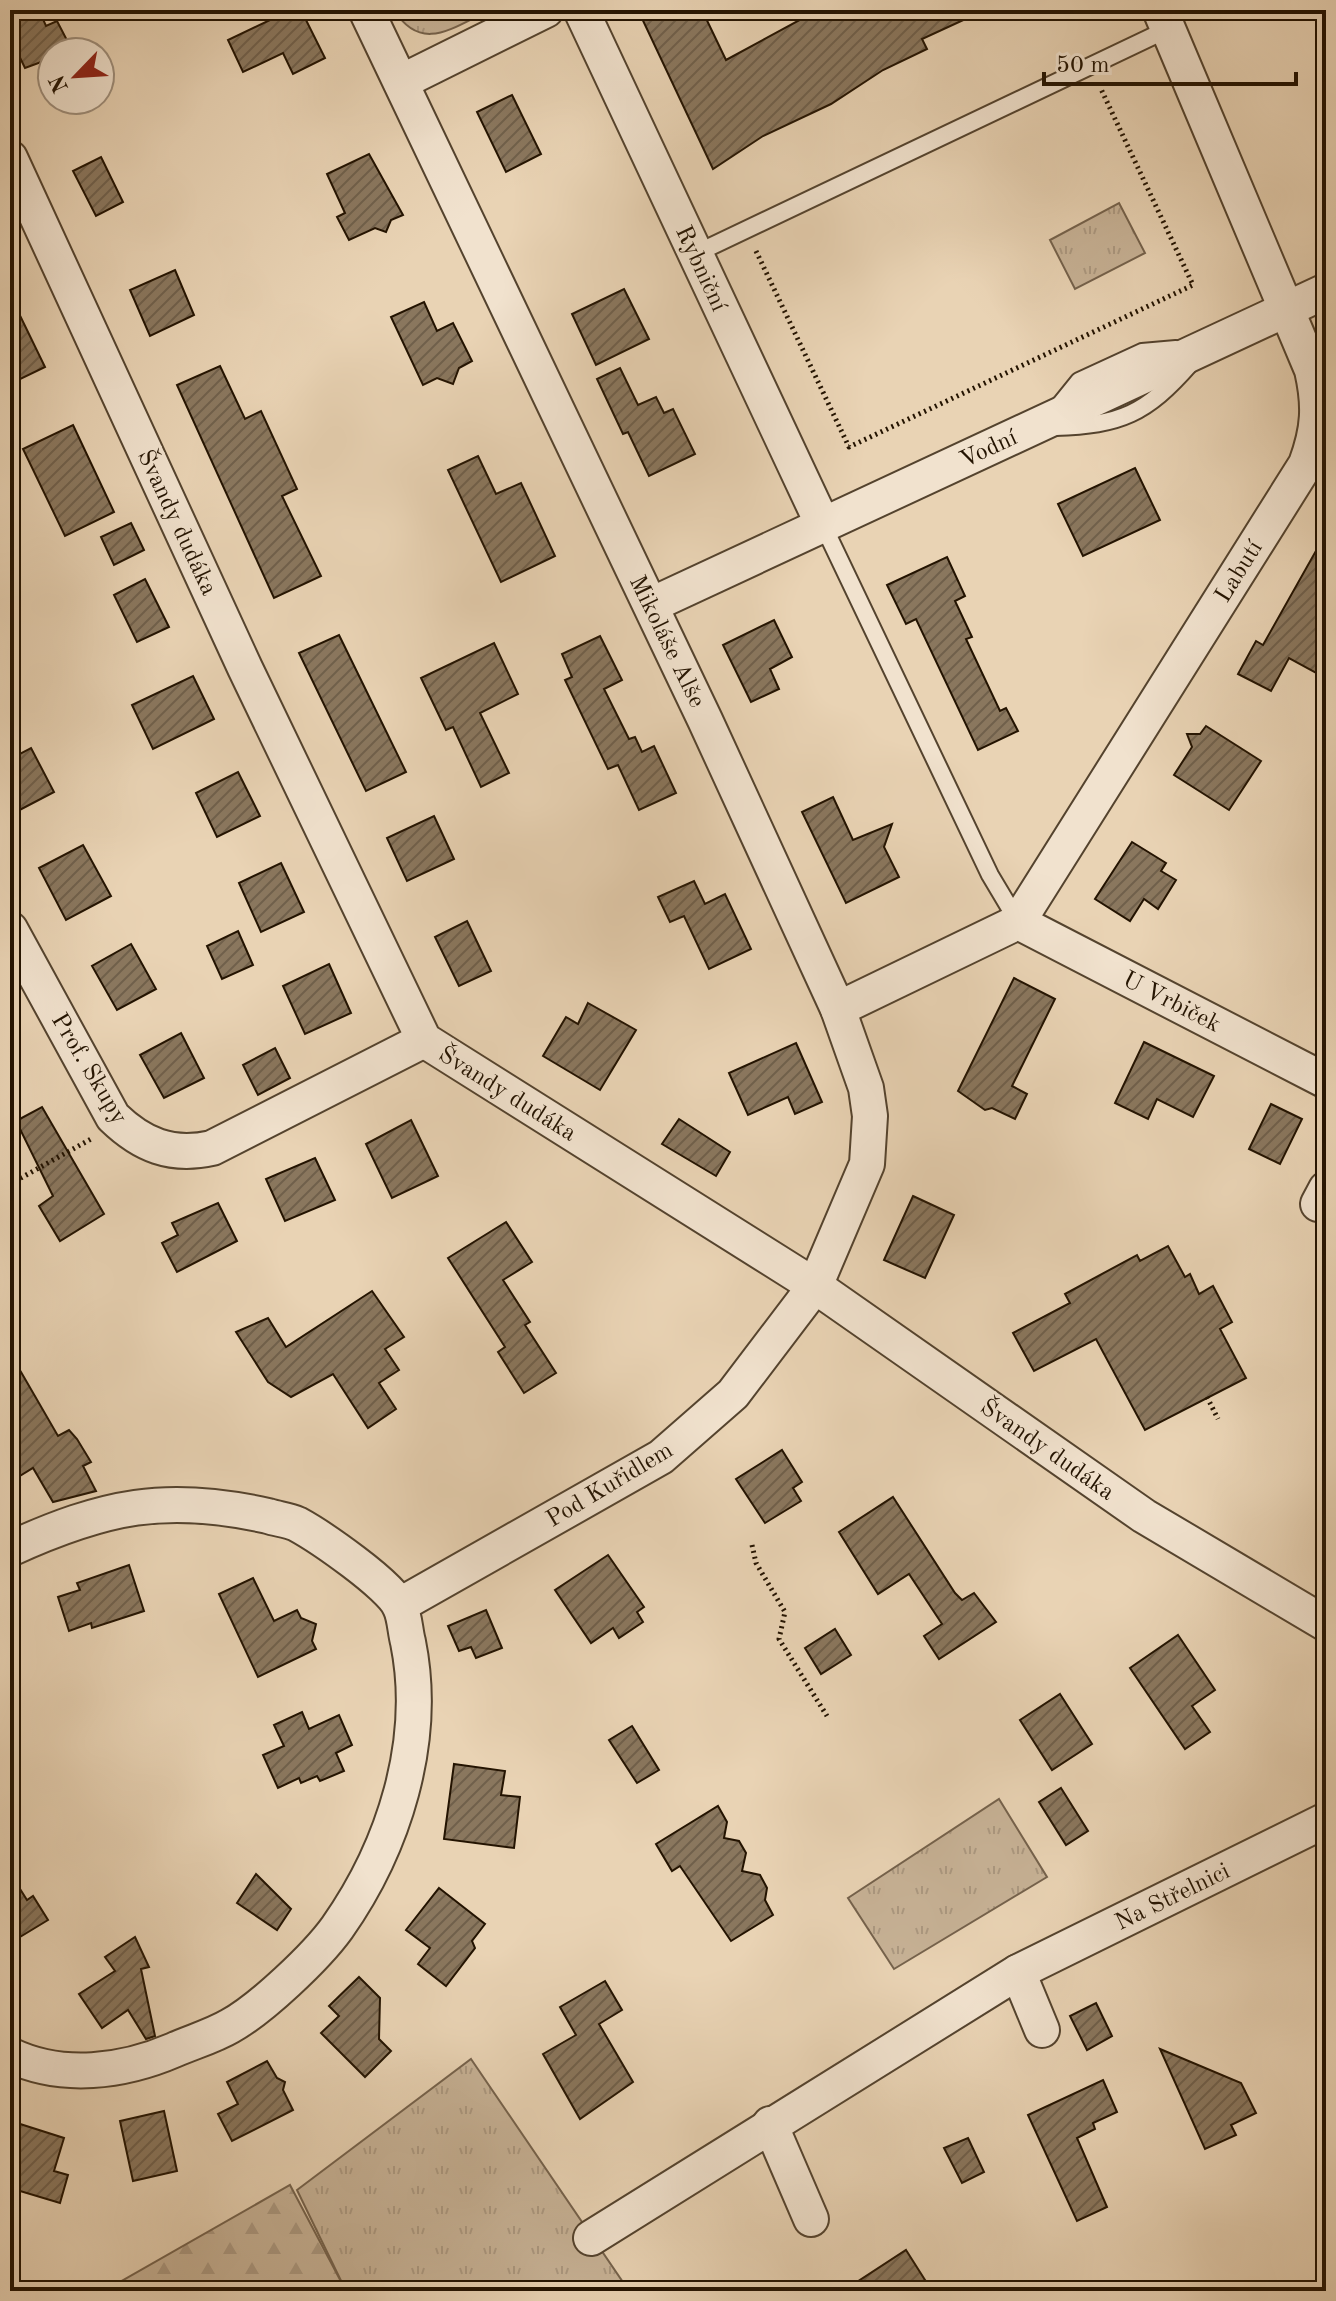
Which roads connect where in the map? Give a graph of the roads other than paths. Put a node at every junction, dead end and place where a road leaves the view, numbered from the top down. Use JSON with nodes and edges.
{"nodes":[{"id":1,"x":366,"y":10,"type":"edge"},
{"id":2,"x":546,"y":10,"type":"edge"},
{"id":3,"x":581,"y":10,"type":"edge"},
{"id":4,"x":1164,"y":20,"type":"edge"},
{"id":5,"x":401,"y":82,"type":"junction"},
{"id":6,"x":10,"y":158,"type":"edge"},
{"id":7,"x":695,"y":254,"type":"junction"},
{"id":8,"x":1326,"y":291,"type":"edge"},
{"id":9,"x":1288,"y":309,"type":"junction"},
{"id":10,"x":823,"y":525,"type":"junction"},
{"id":11,"x":651,"y":605,"type":"junction"},
{"id":12,"x":1018,"y":922,"type":"junction"},
{"id":13,"x":10,"y":929,"type":"edge"},
{"id":14,"x":838,"y":1009,"type":"junction"},
{"id":15,"x":424,"y":1040,"type":"junction"},
{"id":16,"x":1326,"y":1081,"type":"edge"},
{"id":17,"x":815,"y":1286,"type":"junction"},
{"id":18,"x":10,"y":1549,"type":"edge"},
{"id":19,"x":400,"y":1605,"type":"junction"},
{"id":20,"x":1326,"y":1624,"type":"edge"},
{"id":21,"x":1326,"y":1820,"type":"edge"},
{"id":22,"x":1018,"y":1972,"type":"junction"},
{"id":23,"x":1042,"y":2030,"type":"dead end"},
{"id":24,"x":10,"y":2055,"type":"edge"},
{"id":25,"x":770,"y":2124,"type":"junction"},
{"id":26,"x":811,"y":2219,"type":"dead end"},
{"id":27,"x":591,"y":2238,"type":"dead end"}],
"edges":[{"from":1,"to":5,"type":"street","name":"Mikoláše Alše"},
{"from":2,"to":5,"type":"street"},
{"from":3,"to":7,"type":"street","name":"Rybniční"},
{"from":4,"to":7,"type":"lane"},
{"from":4,"to":9,"type":"street","name":"Labutí"},
{"from":5,"to":11,"type":"street","name":"Mikoláše Alše"},
{"from":6,"to":15,"type":"street","name":"Švandy dudáka"},
{"from":7,"to":10,"type":"street","name":"Rybniční"},
{"from":8,"to":9,"type":"street","name":"Vodní"},
{"from":9,"to":10,"type":"street","name":"Vodní"},
{"from":9,"to":12,"type":"street","name":"Labutí"},
{"from":10,"to":11,"type":"street","name":"Vodní"},
{"from":10,"to":12,"type":"lane"},
{"from":11,"to":14,"type":"street","name":"Mikoláše Alše"},
{"from":12,"to":14,"type":"street"},
{"from":12,"to":16,"type":"street","name":"U Vrbiček"},
{"from":13,"to":15,"type":"street","name":"Prof. Skupy"},
{"from":14,"to":17,"type":"street","name":"Mikoláše Alše"},
{"from":15,"to":17,"type":"street","name":"Švandy dudáka"},
{"from":17,"to":19,"type":"street","name":"Pod Kuřidlem"},
{"from":17,"to":20,"type":"street","name":"Švandy dudáka"},
{"from":18,"to":19,"type":"street"},
{"from":19,"to":24,"type":"street"},
{"from":21,"to":22,"type":"street","name":"Na Střelnici"},
{"from":22,"to":23,"type":"street"},
{"from":22,"to":25,"type":"street","name":"Na Střelnici"},
{"from":25,"to":26,"type":"street"},
{"from":25,"to":27,"type":"street","name":"Na Střelnici"}]}
